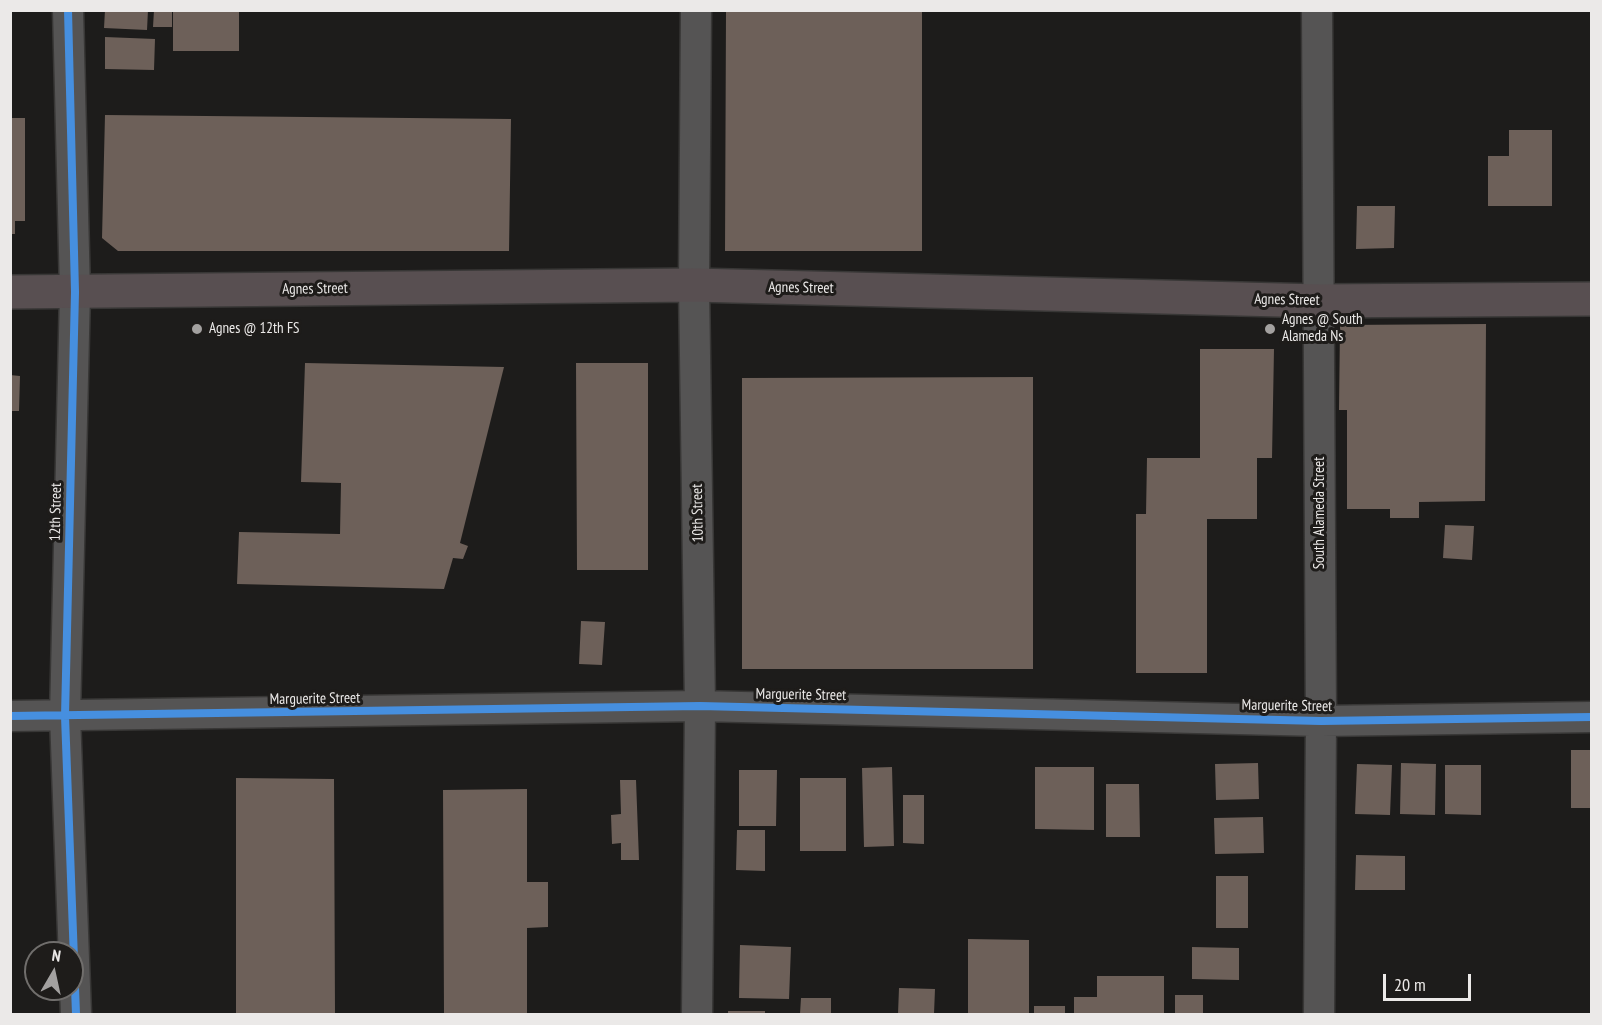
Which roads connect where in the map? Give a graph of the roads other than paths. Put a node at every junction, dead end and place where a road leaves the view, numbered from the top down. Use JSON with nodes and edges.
{"nodes":[{"id":1,"x":68,"y":10,"type":"edge"},
{"id":2,"x":696,"y":10,"type":"edge"},
{"id":3,"x":1317,"y":10,"type":"edge"},
{"id":4,"x":694,"y":285,"type":"junction"},
{"id":5,"x":10,"y":292,"type":"edge"},
{"id":6,"x":75,"y":292,"type":"junction"},
{"id":7,"x":1592,"y":299,"type":"edge"},
{"id":8,"x":1319,"y":301,"type":"junction"},
{"id":9,"x":700,"y":706,"type":"junction"},
{"id":10,"x":10,"y":716,"type":"edge"},
{"id":11,"x":65,"y":716,"type":"junction"},
{"id":12,"x":1592,"y":717,"type":"edge"},
{"id":13,"x":1321,"y":721,"type":"junction"},
{"id":14,"x":76,"y":1014,"type":"edge"},
{"id":15,"x":697,"y":1014,"type":"edge"},
{"id":16,"x":1318,"y":1014,"type":"edge"}],
"edges":[{"from":1,"to":6,"type":"street","name":"12th Street"},
{"from":2,"to":4,"type":"street","name":"10th Street"},
{"from":3,"to":8,"type":"street","name":"South Alameda Street"},
{"from":4,"to":6,"type":"main road","name":"Agnes Street"},
{"from":4,"to":8,"type":"main road","name":"Agnes Street"},
{"from":4,"to":9,"type":"street","name":"10th Street"},
{"from":5,"to":6,"type":"main road","name":"Agnes Street"},
{"from":6,"to":11,"type":"street","name":"12th Street"},
{"from":7,"to":8,"type":"main road","name":"Agnes Street"},
{"from":8,"to":13,"type":"street","name":"South Alameda Street"},
{"from":9,"to":11,"type":"street","name":"Marguerite Street"},
{"from":9,"to":13,"type":"street","name":"Marguerite Street"},
{"from":9,"to":15,"type":"street","name":"10th Street"},
{"from":10,"to":11,"type":"street","name":"Marguerite Street"},
{"from":11,"to":14,"type":"street","name":"12th Street"},
{"from":12,"to":13,"type":"street","name":"Marguerite Street"},
{"from":13,"to":16,"type":"street","name":"South Alameda Street"}]}
